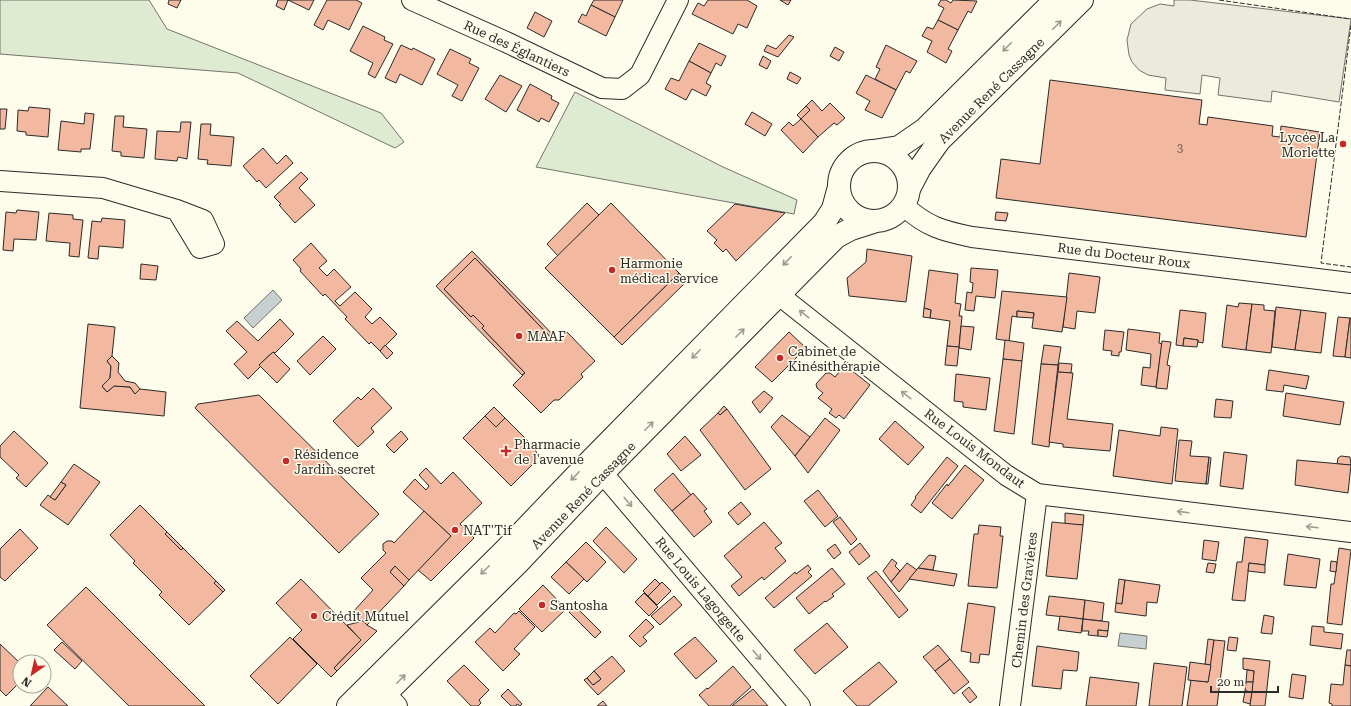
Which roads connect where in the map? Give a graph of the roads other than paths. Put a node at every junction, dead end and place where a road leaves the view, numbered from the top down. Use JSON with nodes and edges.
{"nodes":[{"id":1,"x":412,"y":0,"type":"edge"},
{"id":2,"x":678,"y":0,"type":"edge"},
{"id":3,"x":1055,"y":0,"type":"edge"},
{"id":4,"x":1082,"y":0,"type":"edge"},
{"id":5,"x":873,"y":151,"type":"junction"},
{"id":6,"x":0,"y":181,"type":"edge"},
{"id":7,"x":839,"y":187,"type":"junction"},
{"id":8,"x":907,"y":196,"type":"junction"},
{"id":9,"x":177,"y":210,"type":"dead end"},
{"id":10,"x":873,"y":222,"type":"junction"},
{"id":11,"x":1351,"y":282,"type":"edge"},
{"id":12,"x":772,"y":289,"type":"junction"},
{"id":13,"x":597,"y":466,"type":"junction"},
{"id":14,"x":1037,"y":494,"type":"junction"},
{"id":15,"x":1351,"y":532,"type":"edge"},
{"id":16,"x":382,"y":697,"type":"edge"},
{"id":17,"x":348,"y":706,"type":"edge"},
{"id":18,"x":800,"y":706,"type":"edge"},
{"id":19,"x":1010,"y":706,"type":"edge"}],
"edges":[{"from":1,"to":2,"type":"street","name":"Rue des Églantiers"},
{"from":3,"to":5,"type":"main road","name":"Avenue René Cassagne","one_way":true},
{"from":8,"to":4,"type":"main road","name":"Avenue René Cassagne","one_way":true},
{"from":5,"to":7,"type":"main road","name":"Avenue René Cassagne"},
{"from":5,"to":8,"type":"main road"},
{"from":6,"to":9,"type":"street"},
{"from":7,"to":10,"type":"main road"},
{"from":7,"to":12,"type":"main road","name":"Avenue René Cassagne","one_way":true},
{"from":8,"to":10,"type":"main road","name":"Avenue René Cassagne"},
{"from":8,"to":11,"type":"street","name":"Rue du Docteur Roux"},
{"from":10,"to":12,"type":"main road","name":"Avenue René Cassagne"},
{"from":12,"to":13,"type":"main road","name":"Avenue René Cassagne"},
{"from":14,"to":12,"type":"street","name":"Rue Louis Mondaut","one_way":true},
{"from":13,"to":16,"type":"main road","name":"Avenue René Cassagne"},
{"from":13,"to":18,"type":"street","name":"Rue Louis Lagorgette","one_way":true},
{"from":15,"to":14,"type":"street","name":"Rue Louis Mondaut","one_way":true},
{"from":14,"to":19,"type":"street","name":"Chemin des Gravières"},
{"from":16,"to":17,"type":"main road","name":"Avenue René Cassagne"}]}
